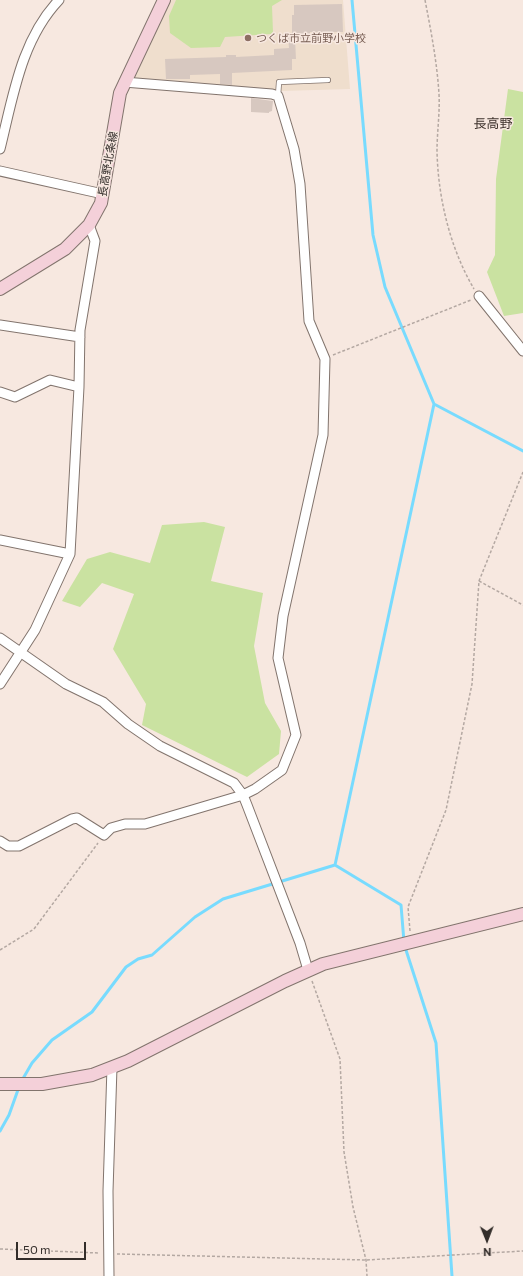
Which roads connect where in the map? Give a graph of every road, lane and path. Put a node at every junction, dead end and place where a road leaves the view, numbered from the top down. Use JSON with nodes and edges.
{"nodes":[{"id":1,"x":59,"y":0,"type":"edge"},
{"id":2,"x":164,"y":0,"type":"edge"},
{"id":3,"x":425,"y":0,"type":"edge"},
{"id":4,"x":328,"y":80,"type":"dead end"},
{"id":5,"x":124,"y":82,"type":"junction"},
{"id":6,"x":278,"y":96,"type":"junction"},
{"id":7,"x":0,"y":149,"type":"edge"},
{"id":8,"x":0,"y":171,"type":"edge"},
{"id":9,"x":103,"y":194,"type":"junction"},
{"id":10,"x":89,"y":225,"type":"junction"},
{"id":11,"x":0,"y":289,"type":"edge"},
{"id":12,"x":479,"y":296,"type":"junction"},
{"id":13,"x":0,"y":325,"type":"edge"},
{"id":14,"x":80,"y":337,"type":"junction"},
{"id":15,"x":523,"y":351,"type":"edge"},
{"id":16,"x":325,"y":359,"type":"junction"},
{"id":17,"x":79,"y":387,"type":"junction"},
{"id":18,"x":0,"y":392,"type":"edge"},
{"id":19,"x":523,"y":472,"type":"edge"},
{"id":20,"x":0,"y":540,"type":"edge"},
{"id":21,"x":70,"y":554,"type":"junction"},
{"id":22,"x":479,"y":581,"type":"junction"},
{"id":23,"x":523,"y":605,"type":"edge"},
{"id":24,"x":0,"y":638,"type":"edge"},
{"id":25,"x":20,"y":652,"type":"junction"},
{"id":26,"x":0,"y":684,"type":"edge"},
{"id":27,"x":243,"y":795,"type":"junction"},
{"id":28,"x":104,"y":835,"type":"junction"},
{"id":29,"x":0,"y":840,"type":"edge"},
{"id":30,"x":523,"y":914,"type":"edge"},
{"id":31,"x":411,"y":942,"type":"junction"},
{"id":32,"x":0,"y":950,"type":"edge"},
{"id":33,"x":308,"y":970,"type":"junction"},
{"id":34,"x":112,"y":1067,"type":"junction"},
{"id":35,"x":0,"y":1084,"type":"edge"},
{"id":36,"x":0,"y":1249,"type":"edge"},
{"id":37,"x":523,"y":1251,"type":"edge"},
{"id":38,"x":110,"y":1253,"type":"junction"},
{"id":39,"x":366,"y":1260,"type":"junction"},
{"id":40,"x":109,"y":1276,"type":"edge"},
{"id":41,"x":367,"y":1276,"type":"edge"}],
"edges":[{"from":1,"to":7,"type":"street"},
{"from":2,"to":5,"type":"street","name":"長高野北条線"},
{"from":3,"to":12,"type":"path"},
{"from":4,"to":6,"type":"lane"},
{"from":5,"to":6,"type":"street"},
{"from":5,"to":9,"type":"street","name":"長高野北条線"},
{"from":6,"to":16,"type":"street"},
{"from":8,"to":9,"type":"street"},
{"from":9,"to":10,"type":"street","name":"長高野北条線"},
{"from":10,"to":11,"type":"street","name":"長高野北条線"},
{"from":10,"to":14,"type":"street"},
{"from":12,"to":15,"type":"street"},
{"from":12,"to":16,"type":"path"},
{"from":13,"to":14,"type":"street"},
{"from":14,"to":17,"type":"street"},
{"from":16,"to":27,"type":"street"},
{"from":17,"to":18,"type":"street"},
{"from":17,"to":21,"type":"street"},
{"from":19,"to":22,"type":"path"},
{"from":20,"to":21,"type":"street"},
{"from":21,"to":25,"type":"street"},
{"from":22,"to":23,"type":"path"},
{"from":22,"to":31,"type":"path"},
{"from":24,"to":25,"type":"street"},
{"from":25,"to":26,"type":"street"},
{"from":25,"to":27,"type":"street"},
{"from":27,"to":28,"type":"street"},
{"from":27,"to":33,"type":"street"},
{"from":28,"to":29,"type":"street"},
{"from":28,"to":32,"type":"path"},
{"from":30,"to":31,"type":"street"},
{"from":31,"to":33,"type":"street"},
{"from":33,"to":34,"type":"street"},
{"from":33,"to":39,"type":"path"},
{"from":34,"to":35,"type":"street"},
{"from":34,"to":38,"type":"street"},
{"from":36,"to":38,"type":"path"},
{"from":37,"to":39,"type":"path"},
{"from":38,"to":39,"type":"path"},
{"from":38,"to":40,"type":"street"},
{"from":39,"to":41,"type":"path"}]}
